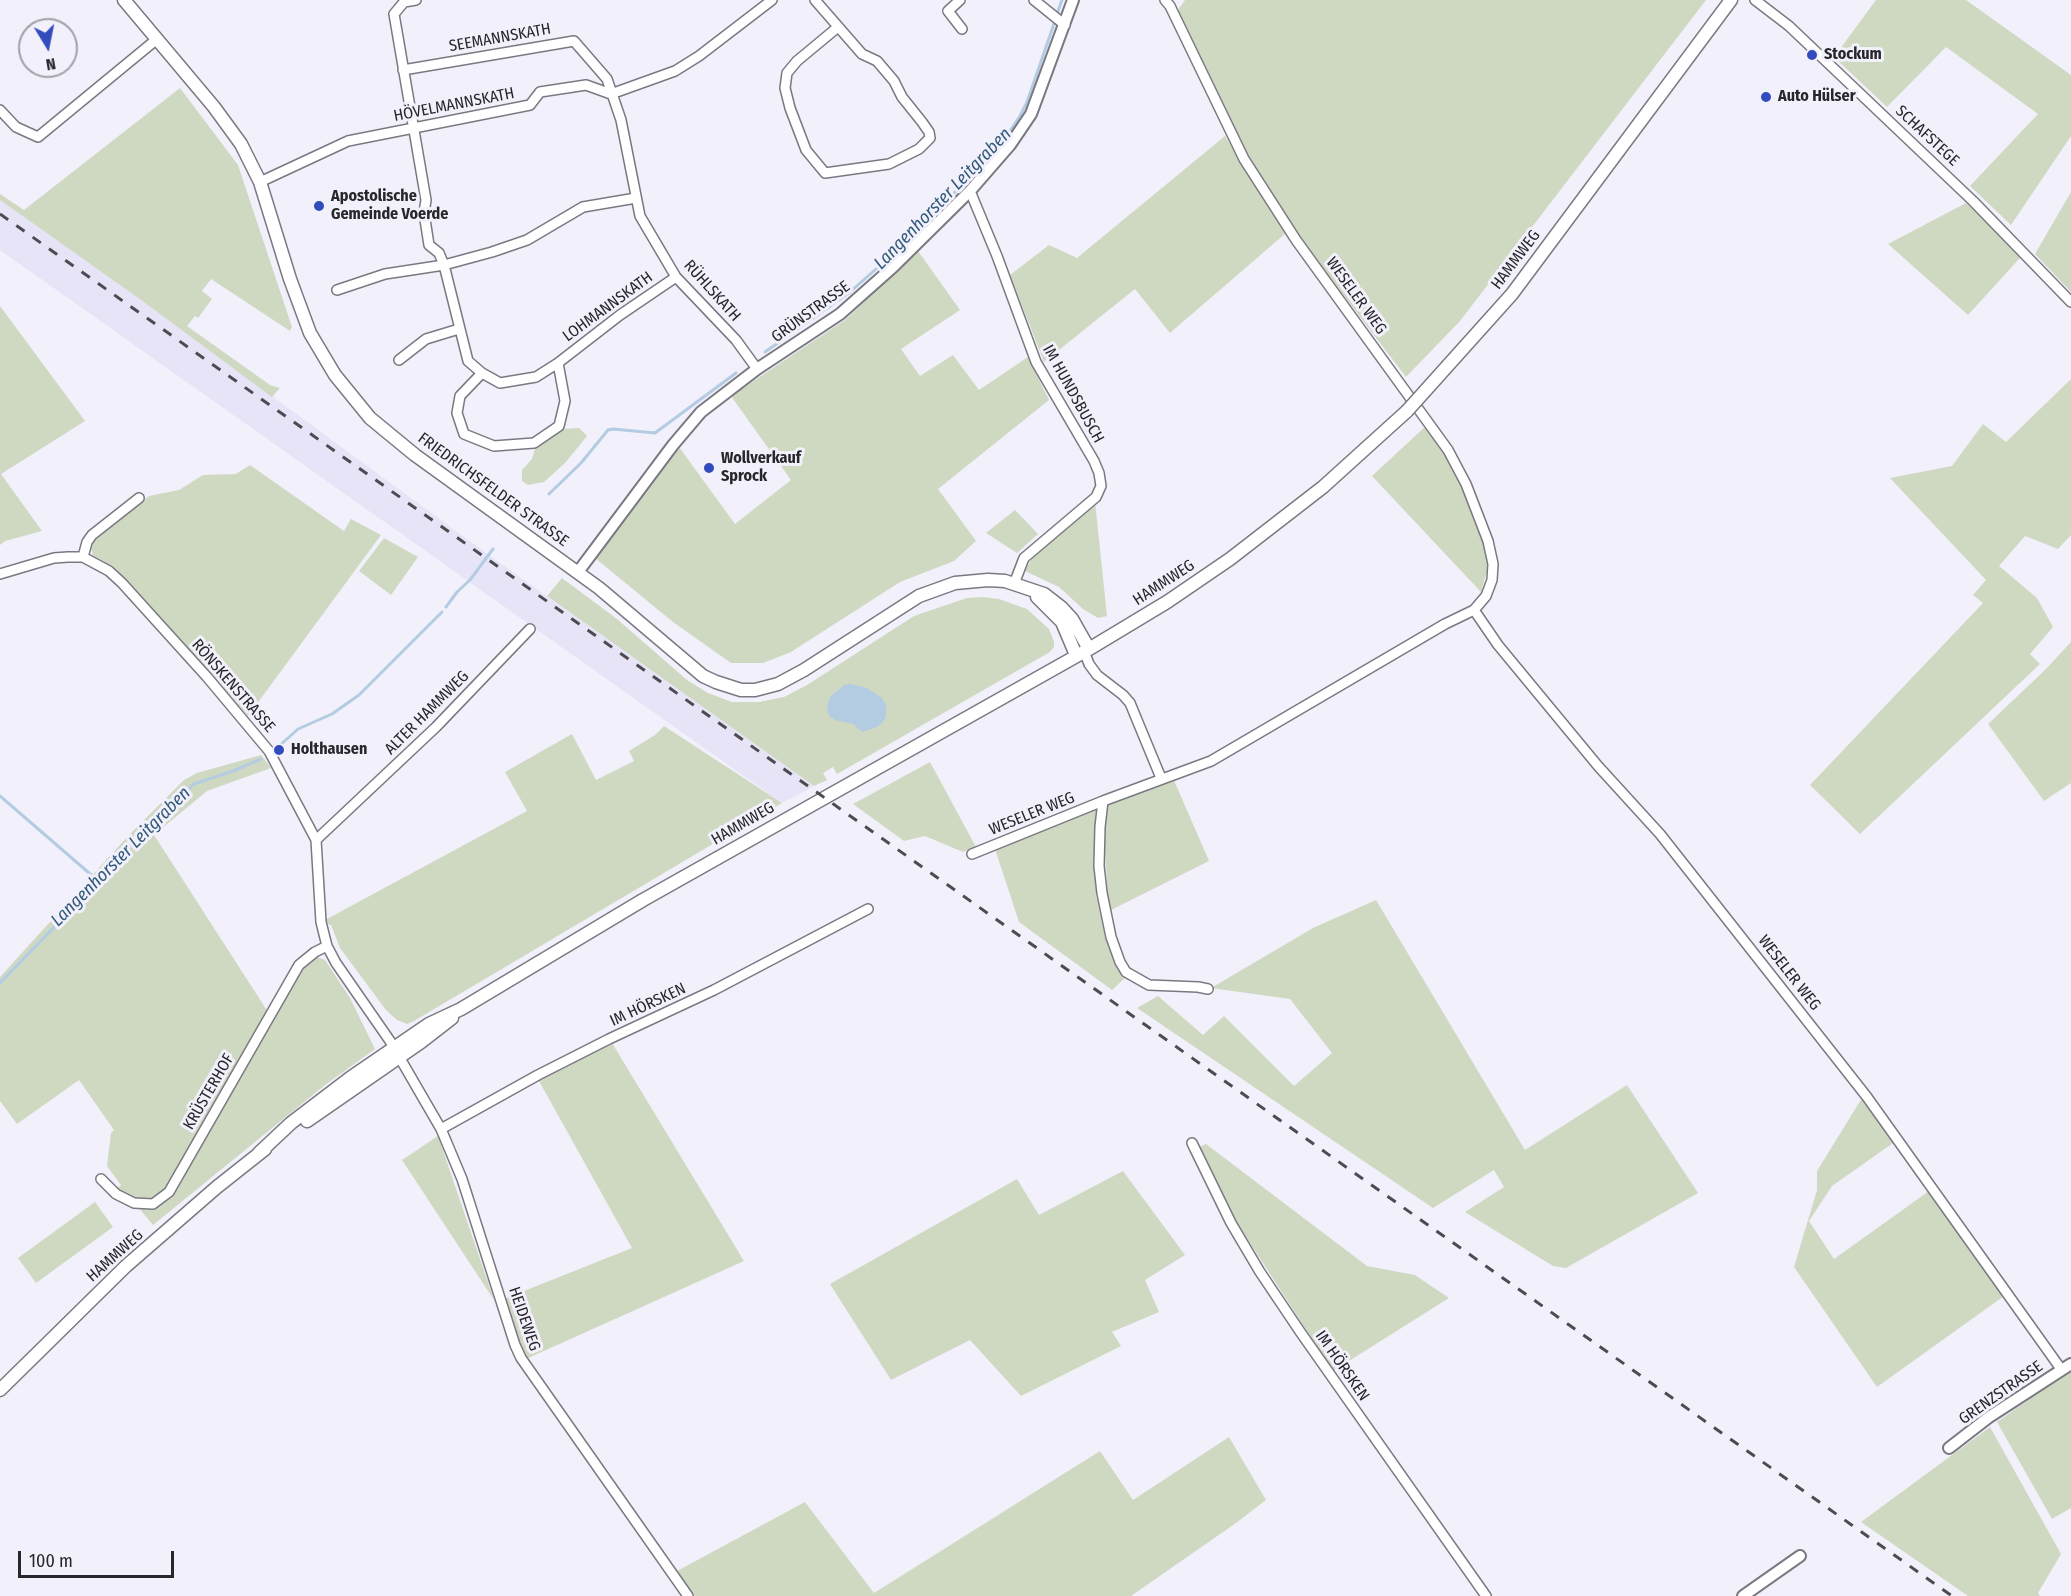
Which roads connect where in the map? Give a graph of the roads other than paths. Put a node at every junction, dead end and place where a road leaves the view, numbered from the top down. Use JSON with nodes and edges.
{"nodes":[{"id":1,"x":124,"y":0,"type":"edge"},
{"id":2,"x":416,"y":0,"type":"edge"},
{"id":3,"x":772,"y":0,"type":"edge"},
{"id":4,"x":815,"y":0,"type":"edge"},
{"id":5,"x":960,"y":0,"type":"edge"},
{"id":6,"x":1034,"y":0,"type":"edge"},
{"id":7,"x":1073,"y":0,"type":"edge"},
{"id":8,"x":1165,"y":0,"type":"edge"},
{"id":9,"x":1755,"y":0,"type":"edge"},
{"id":10,"x":1728,"y":3,"type":"edge"},
{"id":11,"x":1065,"y":25,"type":"junction"},
{"id":12,"x":838,"y":27,"type":"junction"},
{"id":13,"x":962,"y":29,"type":"dead end"},
{"id":14,"x":157,"y":39,"type":"junction"},
{"id":15,"x":403,"y":70,"type":"junction"},
{"id":16,"x":611,"y":94,"type":"junction"},
{"id":17,"x":0,"y":110,"type":"edge"},
{"id":18,"x":413,"y":128,"type":"junction"},
{"id":19,"x":260,"y":182,"type":"junction"},
{"id":20,"x":970,"y":191,"type":"junction"},
{"id":21,"x":636,"y":198,"type":"junction"},
{"id":22,"x":444,"y":265,"type":"junction"},
{"id":23,"x":676,"y":277,"type":"junction"},
{"id":24,"x":337,"y":290,"type":"dead end"},
{"id":25,"x":2071,"y":302,"type":"edge"},
{"id":26,"x":459,"y":329,"type":"junction"},
{"id":27,"x":399,"y":360,"type":"dead end"},
{"id":28,"x":558,"y":363,"type":"junction"},
{"id":29,"x":757,"y":369,"type":"junction"},
{"id":30,"x":482,"y":373,"type":"junction"},
{"id":31,"x":140,"y":498,"type":"dead end"},
{"id":32,"x":82,"y":558,"type":"junction"},
{"id":33,"x":578,"y":572,"type":"junction"},
{"id":34,"x":0,"y":574,"type":"edge"},
{"id":35,"x":1019,"y":586,"type":"junction"},
{"id":36,"x":1474,"y":610,"type":"junction"},
{"id":37,"x":530,"y":629,"type":"dead end"},
{"id":38,"x":1083,"y":652,"type":"junction"},
{"id":39,"x":1161,"y":778,"type":"junction"},
{"id":40,"x":1103,"y":801,"type":"junction"},
{"id":41,"x":316,"y":840,"type":"junction"},
{"id":42,"x":972,"y":854,"type":"dead end"},
{"id":43,"x":868,"y":909,"type":"dead end"},
{"id":44,"x":327,"y":946,"type":"junction"},
{"id":45,"x":1208,"y":989,"type":"dead end"},
{"id":46,"x":397,"y":1053,"type":"junction"},
{"id":47,"x":441,"y":1129,"type":"junction"},
{"id":48,"x":1192,"y":1143,"type":"dead end"},
{"id":49,"x":101,"y":1179,"type":"dead end"},
{"id":50,"x":2066,"y":1366,"type":"edge"},
{"id":51,"x":0,"y":1390,"type":"edge"},
{"id":52,"x":1949,"y":1448,"type":"dead end"},
{"id":53,"x":1800,"y":1556,"type":"dead end"},
{"id":54,"x":688,"y":1596,"type":"edge"},
{"id":55,"x":1486,"y":1596,"type":"edge"},
{"id":56,"x":1743,"y":1596,"type":"edge"}],
"edges":[{"from":1,"to":14,"type":"main road","name":"FRIEDRICHSFELDER STRASSE"},
{"from":2,"to":15,"type":"street"},
{"from":3,"to":16,"type":"street"},
{"from":4,"to":12,"type":"street"},
{"from":5,"to":13,"type":"street"},
{"from":6,"to":11,"type":"street"},
{"from":7,"to":11,"type":"street","name":"GRÜNSTRASSE"},
{"from":8,"to":36,"type":"street","name":"WESELER WEG"},
{"from":9,"to":25,"type":"street","name":"SCHAFSTEGE"},
{"from":10,"to":38,"type":"main road","name":"HAMMWEG","bridge":true},
{"from":11,"to":20,"type":"street","name":"GRÜNSTRASSE"},
{"from":12,"to":12,"type":"street"},
{"from":14,"to":17,"type":"street"},
{"from":14,"to":19,"type":"main road","name":"FRIEDRICHSFELDER STRASSE"},
{"from":15,"to":16,"type":"street","name":"SEEMANNSKATH"},
{"from":15,"to":18,"type":"street"},
{"from":16,"to":18,"type":"street","name":"HÖVELMANNSKATH"},
{"from":16,"to":21,"type":"street","name":"RÜHLSKATH"},
{"from":18,"to":19,"type":"street","name":"HÖVELMANNSKATH"},
{"from":18,"to":22,"type":"street"},
{"from":19,"to":33,"type":"main road","name":"FRIEDRICHSFELDER STRASSE"},
{"from":20,"to":29,"type":"street","name":"GRÜNSTRASSE"},
{"from":20,"to":35,"type":"street","name":"IM HUNDSBUSCH"},
{"from":21,"to":22,"type":"street"},
{"from":21,"to":23,"type":"street","name":"RÜHLSKATH"},
{"from":22,"to":24,"type":"street"},
{"from":22,"to":26,"type":"street"},
{"from":23,"to":28,"type":"street","name":"LOHMANNSKATH"},
{"from":23,"to":29,"type":"street","name":"RÜHLSKATH"},
{"from":26,"to":27,"type":"street"},
{"from":26,"to":30,"type":"street"},
{"from":28,"to":30,"type":"street","name":"LOHMANNSKATH"},
{"from":28,"to":30,"type":"street","name":"LOHMANNSKATH"},
{"from":29,"to":33,"type":"street","name":"GRÜNSTRASSE"},
{"from":31,"to":32,"type":"street"},
{"from":32,"to":34,"type":"street","name":"RÖNSKENSTRASSE"},
{"from":32,"to":41,"type":"street","name":"RÖNSKENSTRASSE"},
{"from":33,"to":35,"type":"main road","name":"FRIEDRICHSFELDER STRASSE"},
{"from":35,"to":38,"type":"main road"},
{"from":36,"to":39,"type":"street","name":"WESELER WEG"},
{"from":36,"to":50,"type":"street","name":"WESELER WEG"},
{"from":37,"to":41,"type":"street","name":"ALTER HAMMWEG"},
{"from":38,"to":39,"type":"street"},
{"from":38,"to":46,"type":"main road","name":"HAMMWEG"},
{"from":39,"to":40,"type":"street","name":"WESELER WEG"},
{"from":40,"to":42,"type":"street","name":"WESELER WEG"},
{"from":40,"to":45,"type":"street","name":"WESELER WEG"},
{"from":41,"to":44,"type":"street","name":"RÖNSKENSTRASSE"},
{"from":43,"to":47,"type":"street","name":"IM HÖRSKEN"},
{"from":44,"to":46,"type":"street","name":"RÖNSKENSTRASSE"},
{"from":44,"to":49,"type":"street","name":"KRÜSTERHOF"},
{"from":46,"to":47,"type":"street","name":"HEIDEWEG"},
{"from":46,"to":51,"type":"main road","name":"HAMMWEG"},
{"from":47,"to":54,"type":"street","name":"HEIDEWEG"},
{"from":48,"to":55,"type":"street","name":"IM HÖRSKEN"},
{"from":50,"to":52,"type":"street","name":"GRENZSTRASSE"},
{"from":53,"to":56,"type":"street"}]}
